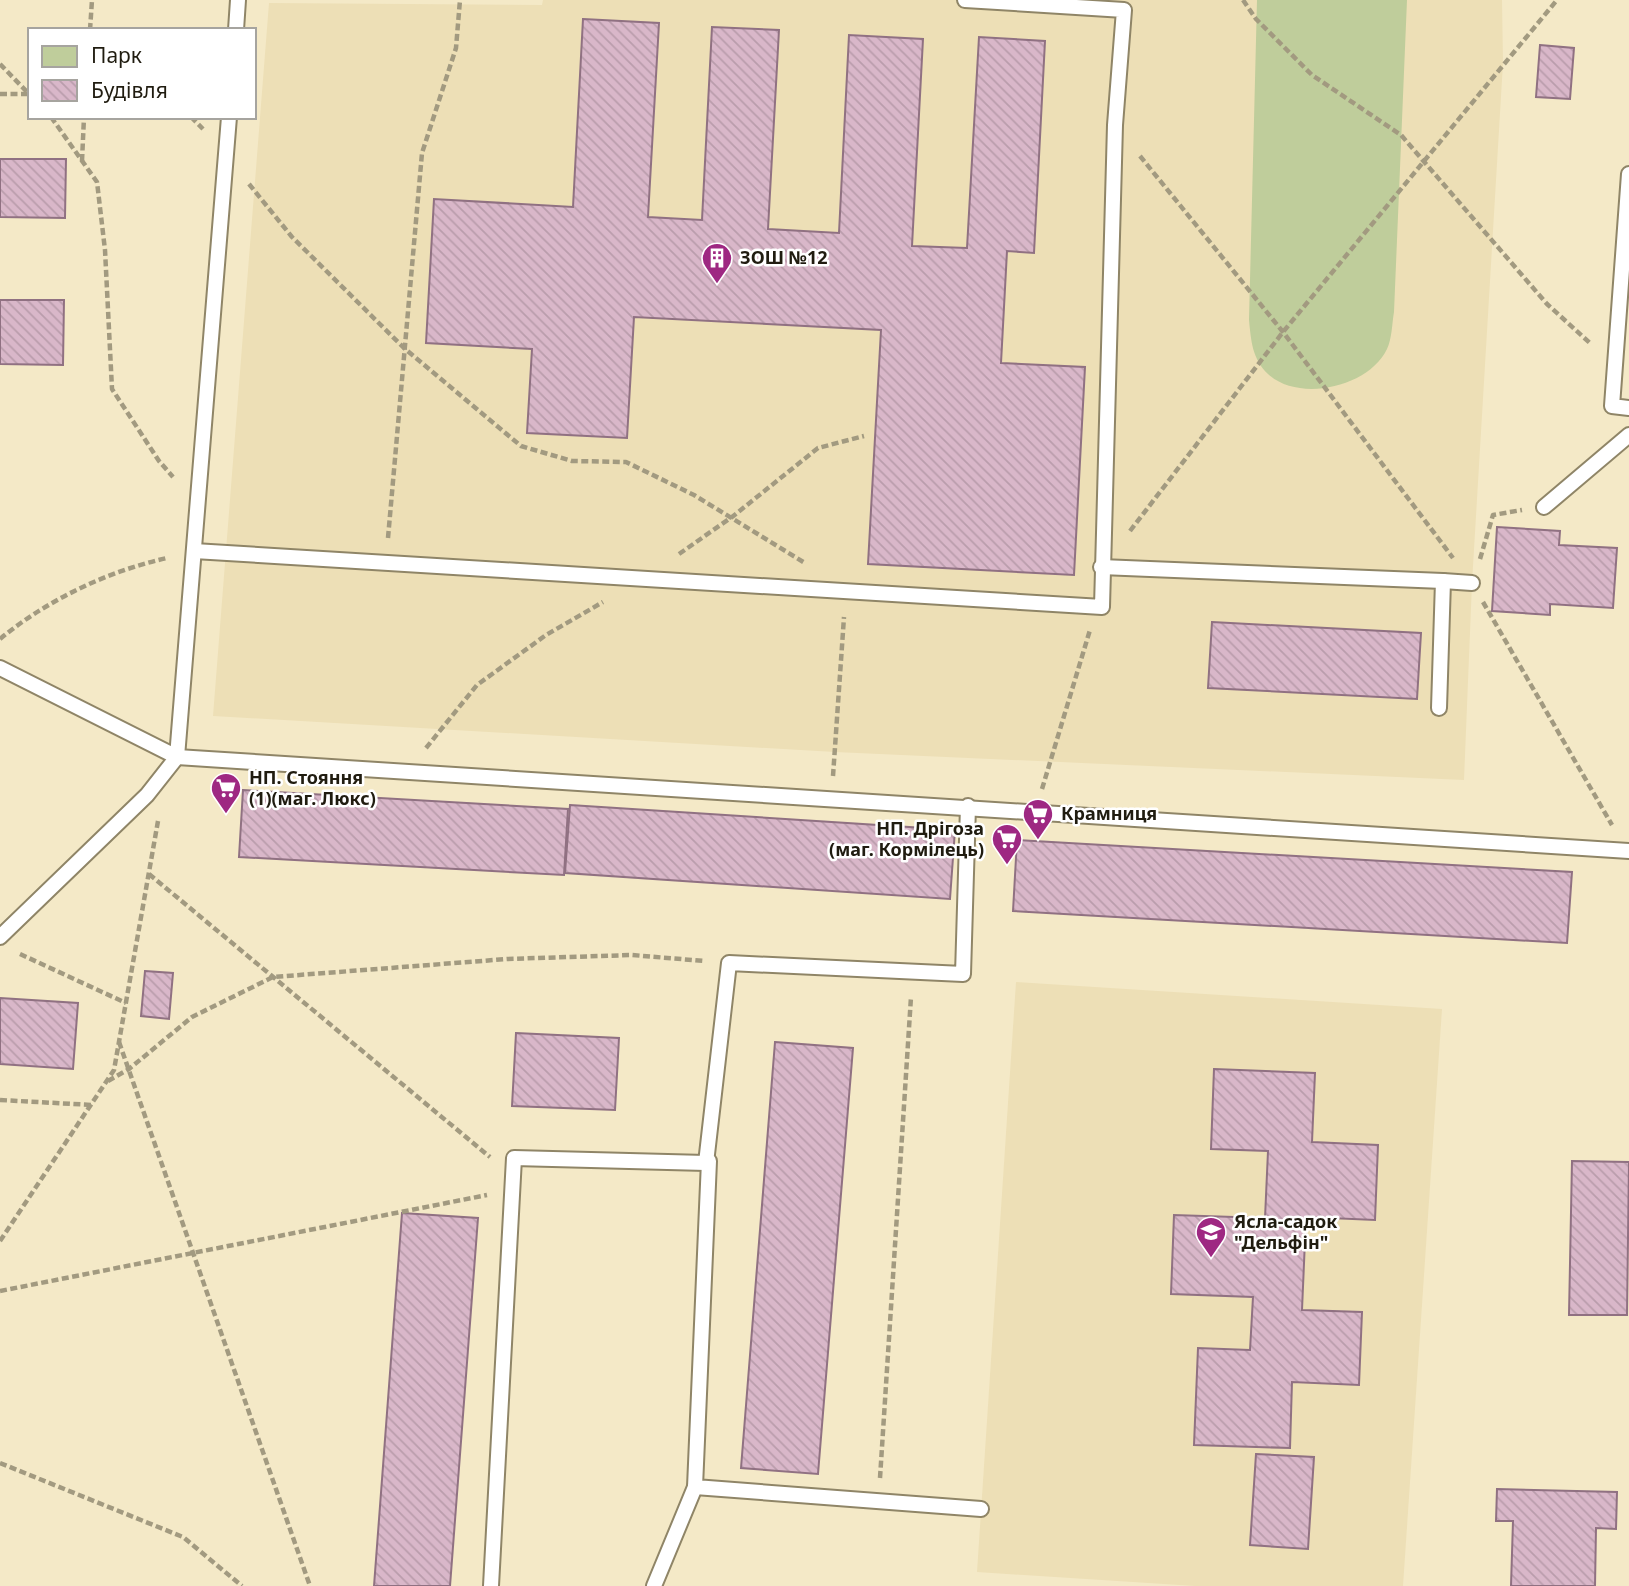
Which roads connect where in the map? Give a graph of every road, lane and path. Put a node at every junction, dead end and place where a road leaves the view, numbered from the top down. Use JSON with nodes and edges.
{"nodes":[{"id":1,"x":92,"y":0,"type":"edge"},
{"id":2,"x":238,"y":0,"type":"edge"},
{"id":3,"x":460,"y":0,"type":"edge"},
{"id":4,"x":965,"y":0,"type":"edge"},
{"id":5,"x":1243,"y":0,"type":"edge"},
{"id":6,"x":1557,"y":0,"type":"edge"},
{"id":7,"x":90,"y":28,"type":"edge"},
{"id":8,"x":236,"y":28,"type":"edge"},
{"id":9,"x":0,"y":64,"type":"edge"},
{"id":10,"x":28,"y":93,"type":"edge"},
{"id":11,"x":0,"y":94,"type":"edge"},
{"id":12,"x":28,"y":94,"type":"edge"},
{"id":13,"x":52,"y":119,"type":"edge"},
{"id":14,"x":84,"y":119,"type":"edge"},
{"id":15,"x":193,"y":119,"type":"edge"},
{"id":16,"x":229,"y":119,"type":"edge"},
{"id":17,"x":1115,"y":125,"type":"junction"},
{"id":18,"x":226,"y":154,"type":"junction"},
{"id":19,"x":82,"y":161,"type":"junction"},
{"id":20,"x":1422,"y":162,"type":"junction"},
{"id":21,"x":1629,"y":174,"type":"edge"},
{"id":22,"x":1283,"y":332,"type":"junction"},
{"id":23,"x":404,"y":348,"type":"junction"},
{"id":24,"x":1615,"y":365,"type":"junction"},
{"id":25,"x":1629,"y":408,"type":"edge"},
{"id":26,"x":1629,"y":435,"type":"edge"},
{"id":27,"x":198,"y":505,"type":"junction"},
{"id":28,"x":1544,"y":507,"type":"joint"},
{"id":29,"x":194,"y":551,"type":"junction"},
{"id":30,"x":386,"y":563,"type":"junction"},
{"id":31,"x":1101,"y":567,"type":"junction"},
{"id":32,"x":1443,"y":581,"type":"junction"},
{"id":33,"x":1472,"y":583,"type":"junction"},
{"id":34,"x":845,"y":591,"type":"junction"},
{"id":35,"x":1098,"y":606,"type":"junction"},
{"id":36,"x":0,"y":639,"type":"edge"},
{"id":37,"x":0,"y":668,"type":"edge"},
{"id":38,"x":1440,"y":708,"type":"dead end"},
{"id":39,"x":177,"y":757,"type":"junction"},
{"id":40,"x":166,"y":772,"type":"junction"},
{"id":41,"x":831,"y":798,"type":"junction"},
{"id":42,"x":968,"y":806,"type":"junction"},
{"id":43,"x":1035,"y":810,"type":"junction"},
{"id":44,"x":1628,"y":851,"type":"edge"},
{"id":45,"x":149,"y":874,"type":"junction"},
{"id":46,"x":0,"y":937,"type":"edge"},
{"id":47,"x":13,"y":950,"type":"dead end"},
{"id":48,"x":729,"y":963,"type":"junction"},
{"id":49,"x":913,"y":972,"type":"junction"},
{"id":50,"x":272,"y":977,"type":"junction"},
{"id":51,"x":126,"y":1003,"type":"junction"},
{"id":52,"x":119,"y":1042,"type":"junction"},
{"id":53,"x":129,"y":1069,"type":"junction"},
{"id":54,"x":108,"y":1081,"type":"junction"},
{"id":55,"x":0,"y":1100,"type":"edge"},
{"id":56,"x":93,"y":1105,"type":"junction"},
{"id":57,"x":709,"y":1161,"type":"junction"},
{"id":58,"x":512,"y":1183,"type":"junction"},
{"id":59,"x":0,"y":1241,"type":"edge"},
{"id":60,"x":194,"y":1253,"type":"junction"},
{"id":61,"x":0,"y":1291,"type":"edge"},
{"id":62,"x":0,"y":1463,"type":"edge"},
{"id":63,"x":695,"y":1487,"type":"junction"},
{"id":64,"x":879,"y":1501,"type":"junction"},
{"id":65,"x":981,"y":1509,"type":"dead end"},
{"id":66,"x":242,"y":1586,"type":"edge"},
{"id":67,"x":310,"y":1586,"type":"edge"},
{"id":68,"x":491,"y":1586,"type":"edge"},
{"id":69,"x":654,"y":1586,"type":"edge"}],
"edges":[{"from":1,"to":7,"type":"path"},
{"from":2,"to":8,"type":"lane"},
{"from":3,"to":23,"type":"path"},
{"from":4,"to":17,"type":"lane"},
{"from":5,"to":20,"type":"path"},
{"from":6,"to":20,"type":"path"},
{"from":9,"to":10,"type":"path"},
{"from":11,"to":12,"type":"path"},
{"from":13,"to":19,"type":"path"},
{"from":14,"to":19,"type":"path"},
{"from":15,"to":18,"type":"path"},
{"from":16,"to":18,"type":"lane"},
{"from":17,"to":22,"type":"path"},
{"from":17,"to":31,"type":"lane"},
{"from":18,"to":23,"type":"path"},
{"from":18,"to":27,"type":"lane"},
{"from":19,"to":27,"type":"path"},
{"from":20,"to":22,"type":"path"},
{"from":20,"to":24,"type":"path"},
{"from":21,"to":24,"type":"lane"},
{"from":22,"to":31,"type":"path"},
{"from":22,"to":33,"type":"path"},
{"from":23,"to":30,"type":"path"},
{"from":23,"to":34,"type":"path"},
{"from":24,"to":25,"type":"lane"},
{"from":26,"to":28,"type":"lane"},
{"from":27,"to":29,"type":"lane"},
{"from":28,"to":33,"type":"path"},
{"from":29,"to":30,"type":"lane"},
{"from":29,"to":36,"type":"path"},
{"from":29,"to":39,"type":"lane"},
{"from":30,"to":34,"type":"lane"},
{"from":31,"to":32,"type":"lane"},
{"from":31,"to":35,"type":"lane"},
{"from":32,"to":33,"type":"lane"},
{"from":32,"to":38,"type":"lane"},
{"from":33,"to":44,"type":"path"},
{"from":34,"to":35,"type":"lane"},
{"from":34,"to":41,"type":"path"},
{"from":35,"to":43,"type":"path"},
{"from":37,"to":39,"type":"lane"},
{"from":39,"to":40,"type":"lane"},
{"from":39,"to":41,"type":"lane"},
{"from":40,"to":45,"type":"path"},
{"from":40,"to":46,"type":"lane"},
{"from":41,"to":42,"type":"lane"},
{"from":42,"to":43,"type":"lane"},
{"from":42,"to":49,"type":"lane"},
{"from":43,"to":44,"type":"lane"},
{"from":45,"to":50,"type":"path"},
{"from":45,"to":51,"type":"path"},
{"from":47,"to":51,"type":"path"},
{"from":48,"to":49,"type":"lane"},
{"from":48,"to":50,"type":"path"},
{"from":48,"to":57,"type":"lane"},
{"from":49,"to":64,"type":"path"},
{"from":50,"to":53,"type":"path"},
{"from":50,"to":58,"type":"path"},
{"from":51,"to":52,"type":"path"},
{"from":52,"to":53,"type":"path"},
{"from":52,"to":54,"type":"path"},
{"from":53,"to":54,"type":"path"},
{"from":53,"to":60,"type":"path"},
{"from":54,"to":56,"type":"path"},
{"from":55,"to":56,"type":"path"},
{"from":56,"to":59,"type":"path"},
{"from":57,"to":58,"type":"lane"},
{"from":57,"to":63,"type":"lane"},
{"from":58,"to":60,"type":"path"},
{"from":58,"to":68,"type":"lane"},
{"from":60,"to":61,"type":"path"},
{"from":60,"to":67,"type":"path"},
{"from":62,"to":66,"type":"path"},
{"from":63,"to":64,"type":"lane"},
{"from":63,"to":69,"type":"lane"},
{"from":64,"to":65,"type":"lane"}]}
